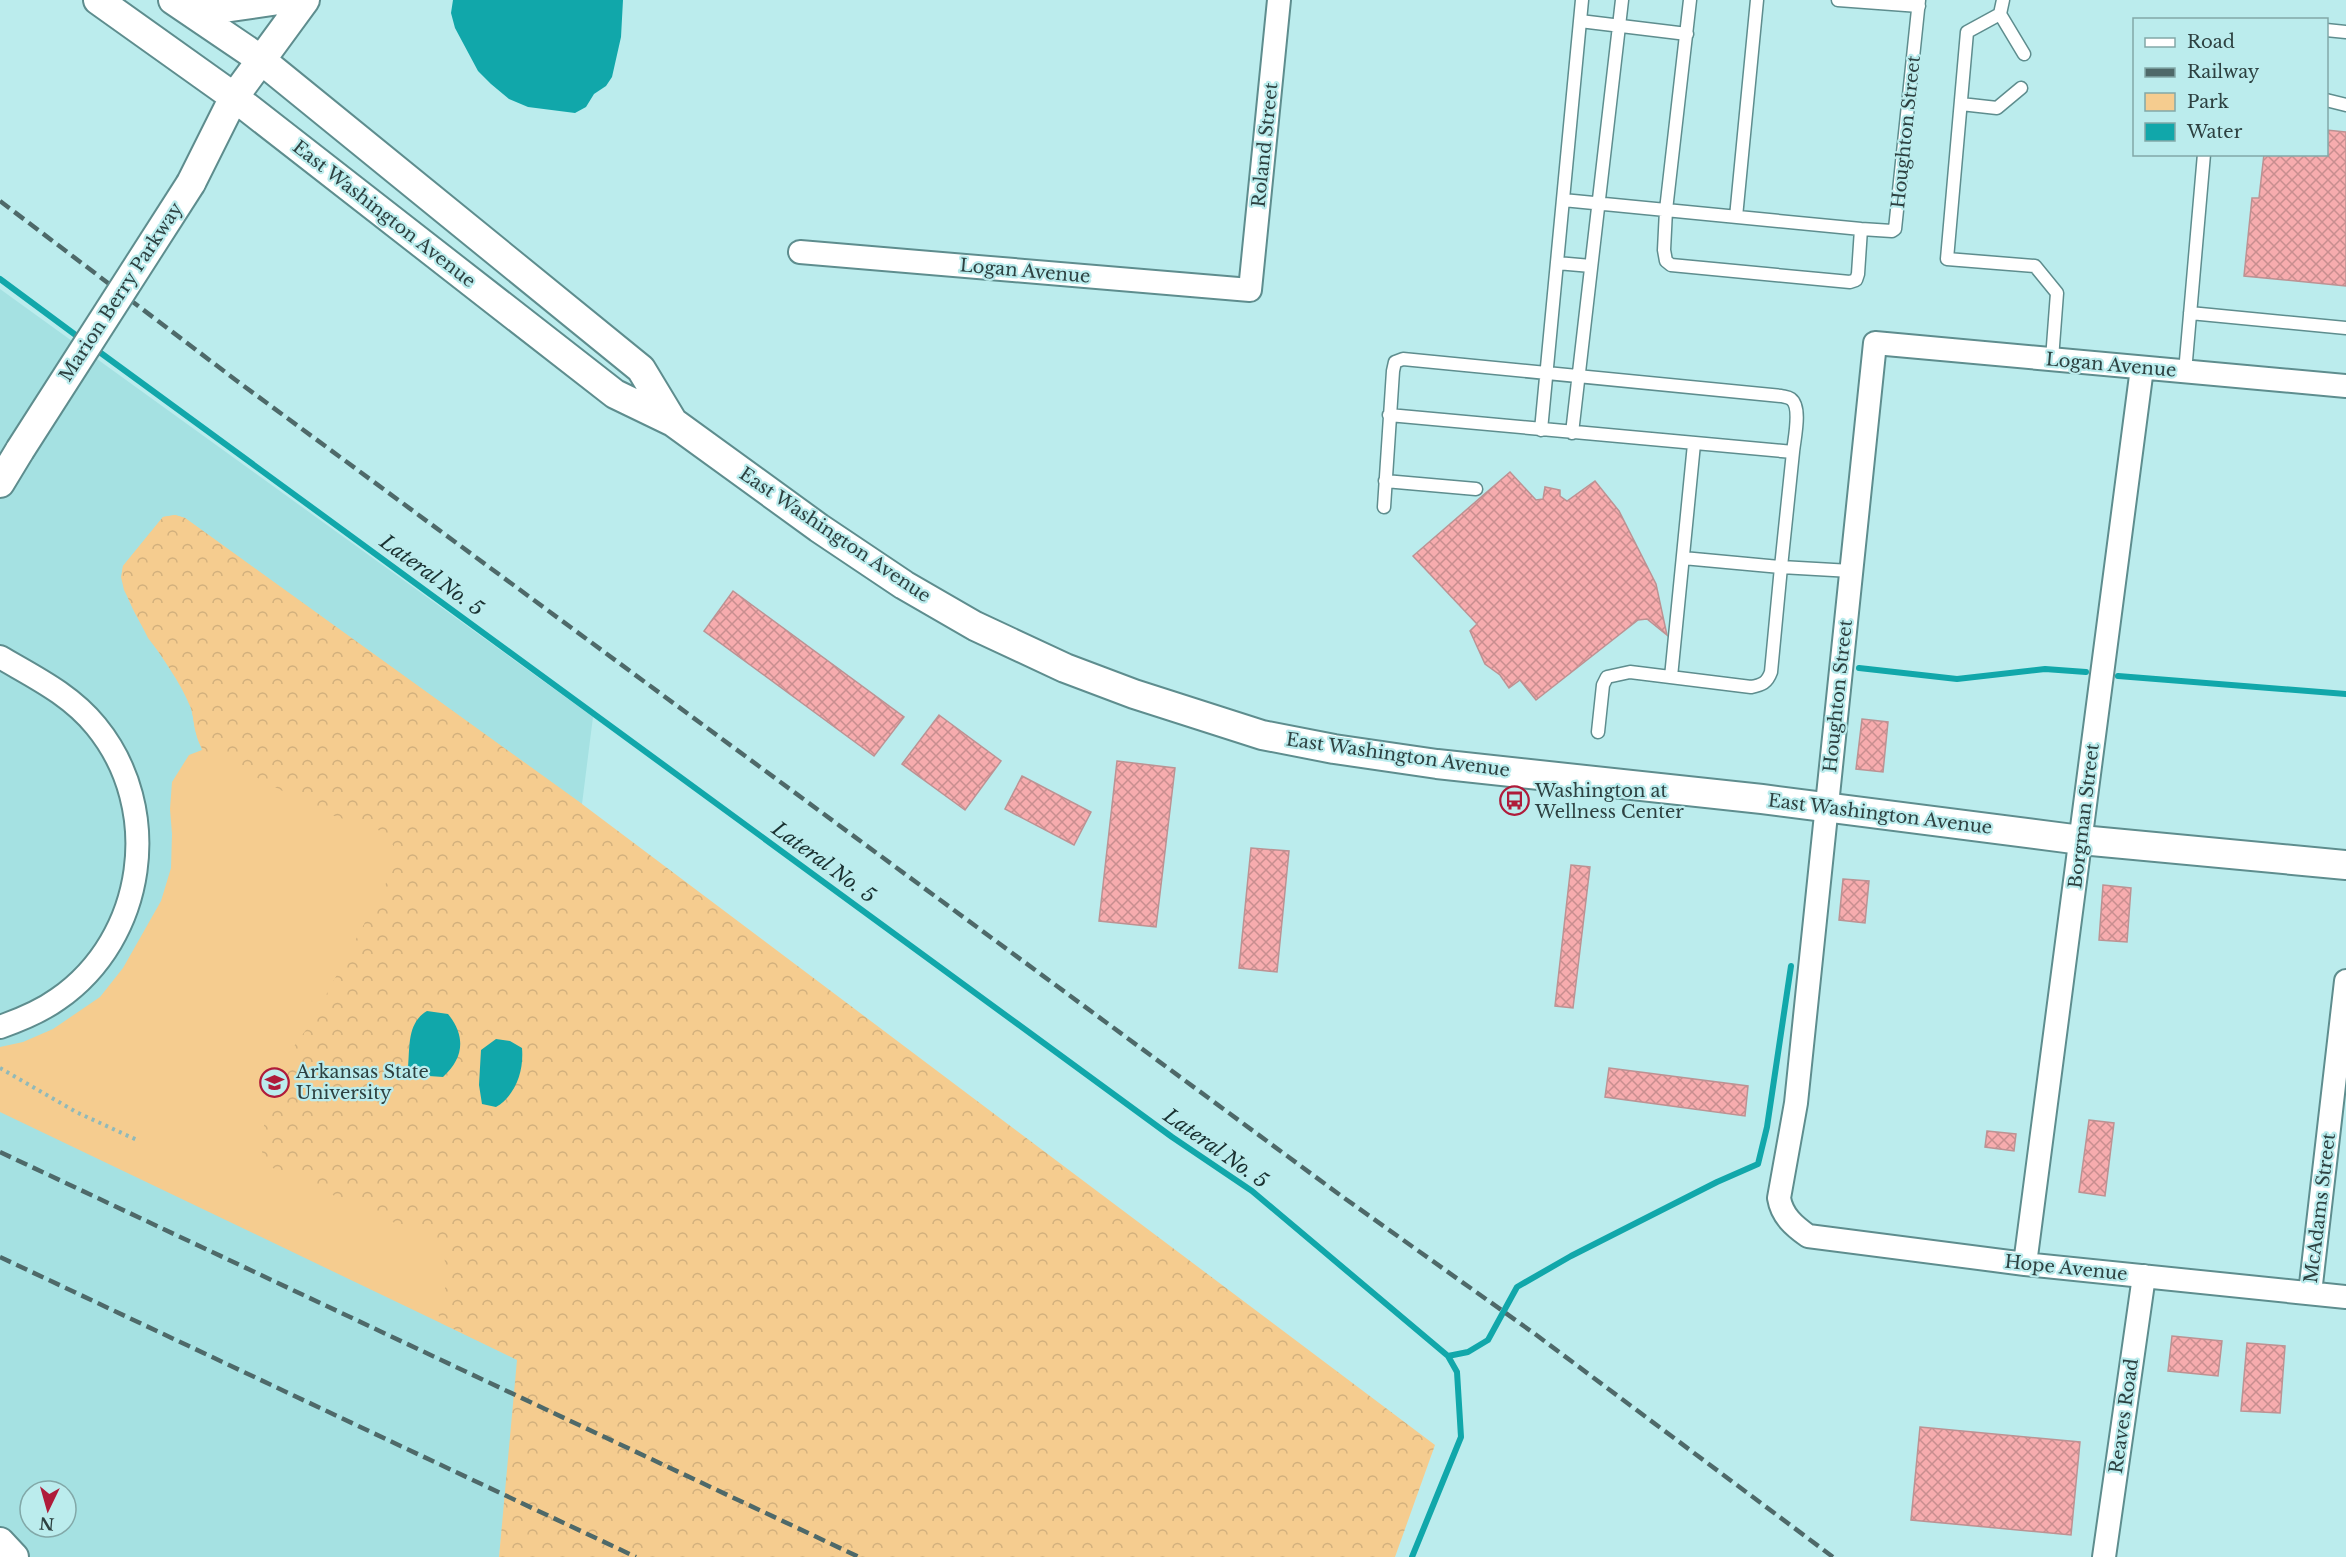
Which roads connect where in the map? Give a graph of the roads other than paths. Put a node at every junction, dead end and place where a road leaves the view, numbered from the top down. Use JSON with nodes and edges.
{"nodes":[{"id":1,"x":98,"y":0,"type":"edge"},
{"id":2,"x":279,"y":0,"type":"edge"},
{"id":3,"x":305,"y":0,"type":"edge"},
{"id":4,"x":1279,"y":0,"type":"edge"},
{"id":5,"x":1582,"y":0,"type":"edge"},
{"id":6,"x":1622,"y":0,"type":"edge"},
{"id":7,"x":1690,"y":0,"type":"edge"},
{"id":8,"x":1757,"y":0,"type":"edge"},
{"id":9,"x":1838,"y":0,"type":"edge"},
{"id":10,"x":2002,"y":0,"type":"edge"},
{"id":11,"x":178,"y":3,"type":"edge"},
{"id":12,"x":1919,"y":3,"type":"edge"},
{"id":13,"x":2000,"y":14,"type":"junction"},
{"id":14,"x":1580,"y":21,"type":"junction"},
{"id":15,"x":1619,"y":26,"type":"junction"},
{"id":16,"x":2328,"y":30,"type":"edge"},
{"id":17,"x":2346,"y":32,"type":"edge"},
{"id":18,"x":1687,"y":34,"type":"junction"},
{"id":19,"x":2024,"y":54,"type":"dead end"},
{"id":20,"x":260,"y":59,"type":"junction"},
{"id":21,"x":2021,"y":88,"type":"dead end"},
{"id":22,"x":234,"y":97,"type":"junction"},
{"id":23,"x":2328,"y":100,"type":"edge"},
{"id":24,"x":1961,"y":104,"type":"junction"},
{"id":25,"x":2346,"y":105,"type":"edge"},
{"id":26,"x":2204,"y":156,"type":"edge"},
{"id":27,"x":1563,"y":200,"type":"junction"},
{"id":28,"x":1598,"y":202,"type":"junction"},
{"id":29,"x":1666,"y":210,"type":"junction"},
{"id":30,"x":1736,"y":217,"type":"junction"},
{"id":31,"x":1861,"y":229,"type":"junction"},
{"id":32,"x":800,"y":252,"type":"dead end"},
{"id":33,"x":1557,"y":263,"type":"junction"},
{"id":34,"x":1591,"y":266,"type":"junction"},
{"id":35,"x":1250,"y":290,"type":"joint"},
{"id":36,"x":2190,"y":313,"type":"junction"},
{"id":37,"x":2346,"y":328,"type":"edge"},
{"id":38,"x":1875,"y":343,"type":"joint"},
{"id":39,"x":2052,"y":359,"type":"junction"},
{"id":40,"x":2142,"y":368,"type":"junction"},
{"id":41,"x":2185,"y":372,"type":"junction"},
{"id":42,"x":1546,"y":373,"type":"junction"},
{"id":43,"x":1579,"y":376,"type":"junction"},
{"id":44,"x":2346,"y":386,"type":"edge"},
{"id":45,"x":1389,"y":415,"type":"junction"},
{"id":46,"x":673,"y":422,"type":"junction"},
{"id":47,"x":1541,"y":430,"type":"junction"},
{"id":48,"x":1572,"y":434,"type":"junction"},
{"id":49,"x":1694,"y":444,"type":"junction"},
{"id":50,"x":1793,"y":452,"type":"junction"},
{"id":51,"x":1385,"y":481,"type":"junction"},
{"id":52,"x":0,"y":483,"type":"edge"},
{"id":53,"x":1476,"y":489,"type":"dead end"},
{"id":54,"x":1384,"y":507,"type":"dead end"},
{"id":55,"x":1683,"y":558,"type":"junction"},
{"id":56,"x":1781,"y":567,"type":"junction"},
{"id":57,"x":1851,"y":571,"type":"junction"},
{"id":58,"x":0,"y":657,"type":"edge"},
{"id":59,"x":1671,"y":677,"type":"junction"},
{"id":60,"x":1598,"y":732,"type":"dead end"},
{"id":61,"x":1826,"y":808,"type":"junction"},
{"id":62,"x":2081,"y":840,"type":"junction"},
{"id":63,"x":2346,"y":865,"type":"edge"},
{"id":64,"x":2346,"y":981,"type":"edge"},
{"id":65,"x":0,"y":1027,"type":"edge"},
{"id":66,"x":1791,"y":1224,"type":"joint"},
{"id":67,"x":2025,"y":1264,"type":"junction"},
{"id":68,"x":2144,"y":1276,"type":"junction"},
{"id":69,"x":2310,"y":1293,"type":"junction"},
{"id":70,"x":2346,"y":1297,"type":"edge"},
{"id":71,"x":0,"y":1542,"type":"edge"},
{"id":72,"x":14,"y":1557,"type":"edge"},
{"id":73,"x":2104,"y":1557,"type":"edge"}],
"edges":[{"from":1,"to":22,"type":"street","name":"East Washington Avenue"},
{"from":2,"to":11,"type":"street"},
{"from":3,"to":20,"type":"street","name":"Marion Berry Parkway"},
{"from":4,"to":35,"type":"street","name":"Roland Street"},
{"from":5,"to":14,"type":"lane"},
{"from":6,"to":15,"type":"lane"},
{"from":7,"to":18,"type":"lane"},
{"from":8,"to":30,"type":"lane"},
{"from":9,"to":12,"type":"lane"},
{"from":10,"to":13,"type":"lane"},
{"from":11,"to":20,"type":"street","name":"East Washington Avenue"},
{"from":12,"to":31,"type":"lane","name":"Houghton Street"},
{"from":13,"to":19,"type":"lane"},
{"from":13,"to":24,"type":"lane"},
{"from":14,"to":15,"type":"lane"},
{"from":14,"to":27,"type":"lane"},
{"from":15,"to":18,"type":"lane"},
{"from":15,"to":28,"type":"lane"},
{"from":16,"to":17,"type":"lane"},
{"from":18,"to":29,"type":"lane"},
{"from":20,"to":22,"type":"street","name":"Marion Berry Parkway"},
{"from":20,"to":46,"type":"street","name":"East Washington Avenue"},
{"from":21,"to":24,"type":"lane"},
{"from":22,"to":46,"type":"street","name":"East Washington Avenue"},
{"from":22,"to":52,"type":"street","name":"Marion Berry Parkway","bridge":true},
{"from":23,"to":25,"type":"lane"},
{"from":24,"to":39,"type":"lane"},
{"from":26,"to":36,"type":"lane"},
{"from":27,"to":28,"type":"lane"},
{"from":27,"to":33,"type":"lane"},
{"from":28,"to":29,"type":"lane"},
{"from":28,"to":34,"type":"lane"},
{"from":29,"to":30,"type":"lane"},
{"from":29,"to":31,"type":"lane"},
{"from":30,"to":31,"type":"lane"},
{"from":32,"to":35,"type":"street","name":"Logan Avenue"},
{"from":33,"to":34,"type":"lane"},
{"from":33,"to":42,"type":"lane"},
{"from":34,"to":43,"type":"lane"},
{"from":36,"to":37,"type":"lane"},
{"from":36,"to":41,"type":"lane"},
{"from":38,"to":39,"type":"street","name":"Logan Avenue"},
{"from":38,"to":57,"type":"street","name":"Houghton Street"},
{"from":39,"to":40,"type":"street","name":"Logan Avenue"},
{"from":40,"to":41,"type":"street","name":"Logan Avenue"},
{"from":40,"to":62,"type":"street","name":"Borgman Street"},
{"from":41,"to":44,"type":"street","name":"Logan Avenue"},
{"from":42,"to":43,"type":"lane"},
{"from":42,"to":45,"type":"lane"},
{"from":42,"to":47,"type":"lane"},
{"from":43,"to":48,"type":"lane"},
{"from":43,"to":50,"type":"lane"},
{"from":45,"to":47,"type":"lane"},
{"from":45,"to":51,"type":"lane"},
{"from":46,"to":61,"type":"street","name":"East Washington Avenue"},
{"from":47,"to":48,"type":"lane"},
{"from":48,"to":49,"type":"lane"},
{"from":49,"to":50,"type":"lane"},
{"from":49,"to":55,"type":"lane"},
{"from":50,"to":56,"type":"lane"},
{"from":51,"to":53,"type":"lane"},
{"from":51,"to":54,"type":"lane"},
{"from":55,"to":56,"type":"lane"},
{"from":55,"to":59,"type":"lane"},
{"from":56,"to":57,"type":"lane"},
{"from":56,"to":59,"type":"lane"},
{"from":57,"to":61,"type":"street","name":"Houghton Street"},
{"from":58,"to":65,"type":"street"},
{"from":59,"to":60,"type":"lane"},
{"from":61,"to":62,"type":"street","name":"East Washington Avenue"},
{"from":61,"to":66,"type":"street","name":"Houghton Street"},
{"from":62,"to":63,"type":"street","name":"East Washington Avenue"},
{"from":62,"to":67,"type":"street","name":"Borgman Street"},
{"from":64,"to":69,"type":"street","name":"McAdams Street"},
{"from":66,"to":67,"type":"street","name":"Hope Avenue"},
{"from":67,"to":68,"type":"street","name":"Hope Avenue"},
{"from":68,"to":69,"type":"street","name":"Hope Avenue"},
{"from":68,"to":73,"type":"street","name":"Reaves Road"},
{"from":69,"to":70,"type":"street","name":"Hope Avenue"},
{"from":71,"to":72,"type":"street"}]}
